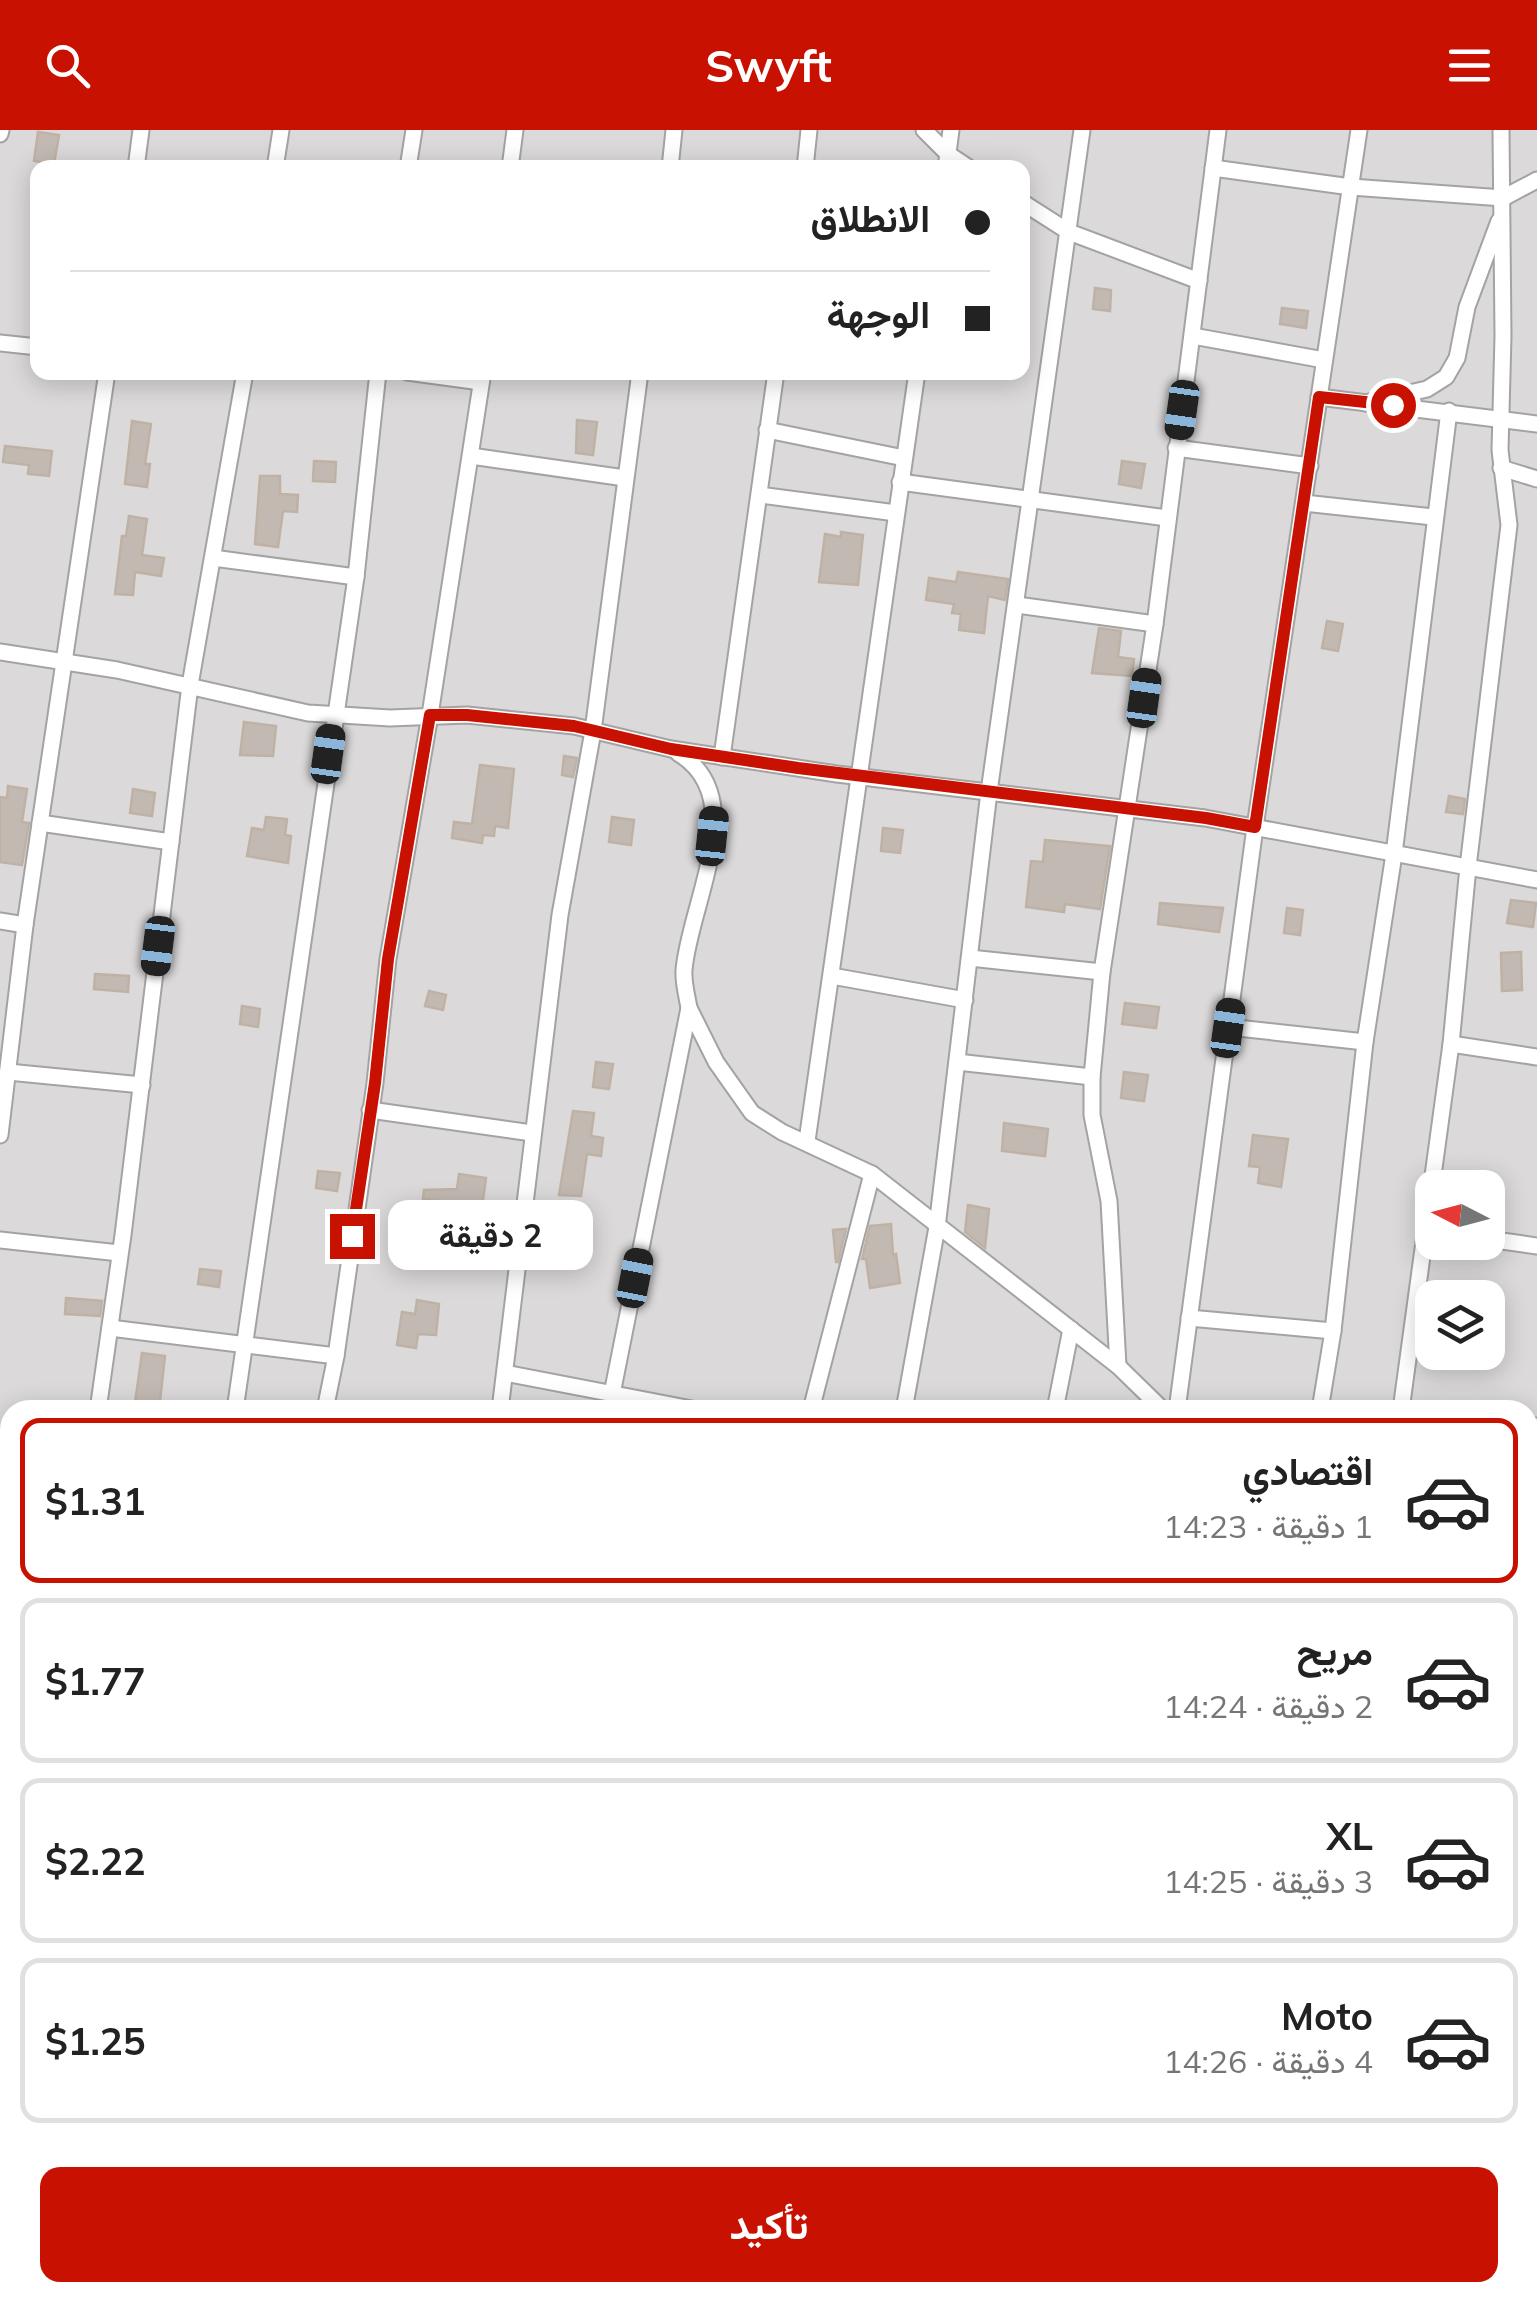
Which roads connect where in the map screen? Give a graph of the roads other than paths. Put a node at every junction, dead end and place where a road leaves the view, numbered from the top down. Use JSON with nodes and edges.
{"nodes":[{"id":1,"x":141,"y":130,"type":"edge"},
{"id":2,"x":280,"y":130,"type":"edge"},
{"id":3,"x":414,"y":130,"type":"edge"},
{"id":4,"x":515,"y":130,"type":"edge"},
{"id":5,"x":674,"y":130,"type":"edge"},
{"id":6,"x":809,"y":130,"type":"edge"},
{"id":7,"x":924,"y":130,"type":"edge"},
{"id":8,"x":951,"y":130,"type":"edge"},
{"id":9,"x":1082,"y":130,"type":"edge"},
{"id":10,"x":1218,"y":130,"type":"edge"},
{"id":11,"x":1359,"y":130,"type":"edge"},
{"id":12,"x":1501,"y":130,"type":"edge"},
{"id":13,"x":137,"y":160,"type":"edge"},
{"id":14,"x":276,"y":160,"type":"edge"},
{"id":15,"x":409,"y":160,"type":"edge"},
{"id":16,"x":511,"y":160,"type":"edge"},
{"id":17,"x":671,"y":160,"type":"edge"},
{"id":18,"x":806,"y":160,"type":"edge"},
{"id":19,"x":946,"y":160,"type":"edge"},
{"id":20,"x":947,"y":160,"type":"edge"},
{"id":21,"x":1213,"y":168,"type":"junction"},
{"id":22,"x":1537,"y":180,"type":"edge"},
{"id":23,"x":1351,"y":187,"type":"junction"},
{"id":24,"x":1503,"y":205,"type":"junction"},
{"id":25,"x":1030,"y":207,"type":"edge"},
{"id":26,"x":1069,"y":232,"type":"junction"},
{"id":27,"x":1199,"y":281,"type":"junction"},
{"id":28,"x":1193,"y":336,"type":"junction"},
{"id":29,"x":0,"y":343,"type":"edge"},
{"id":30,"x":30,"y":346,"type":"edge"},
{"id":31,"x":1324,"y":360,"type":"junction"},
{"id":32,"x":105,"y":380,"type":"edge"},
{"id":33,"x":244,"y":380,"type":"edge"},
{"id":34,"x":377,"y":380,"type":"edge"},
{"id":35,"x":482,"y":380,"type":"edge"},
{"id":36,"x":639,"y":380,"type":"edge"},
{"id":37,"x":775,"y":380,"type":"edge"},
{"id":38,"x":916,"y":380,"type":"edge"},
{"id":39,"x":1319,"y":397,"type":"junction"},
{"id":40,"x":1366,"y":403,"type":"junction"},
{"id":41,"x":1448,"y":411,"type":"junction"},
{"id":42,"x":1500,"y":418,"type":"junction"},
{"id":43,"x":1537,"y":424,"type":"edge"},
{"id":44,"x":767,"y":430,"type":"junction"},
{"id":45,"x":1176,"y":448,"type":"junction"},
{"id":46,"x":471,"y":456,"type":"junction"},
{"id":47,"x":904,"y":458,"type":"junction"},
{"id":48,"x":1310,"y":466,"type":"junction"},
{"id":49,"x":1502,"y":468,"type":"junction"},
{"id":50,"x":626,"y":478,"type":"junction"},
{"id":51,"x":1537,"y":478,"type":"edge"},
{"id":52,"x":900,"y":482,"type":"junction"},
{"id":53,"x":760,"y":495,"type":"junction"},
{"id":54,"x":1032,"y":497,"type":"junction"},
{"id":55,"x":1304,"y":503,"type":"junction"},
{"id":56,"x":896,"y":514,"type":"junction"},
{"id":57,"x":1434,"y":517,"type":"junction"},
{"id":58,"x":1168,"y":518,"type":"junction"},
{"id":59,"x":213,"y":558,"type":"junction"},
{"id":60,"x":356,"y":577,"type":"junction"},
{"id":61,"x":1017,"y":605,"type":"junction"},
{"id":62,"x":1155,"y":624,"type":"junction"},
{"id":63,"x":0,"y":652,"type":"edge"},
{"id":64,"x":64,"y":660,"type":"junction"},
{"id":65,"x":190,"y":685,"type":"junction"},
{"id":66,"x":430,"y":715,"type":"junction"},
{"id":67,"x":334,"y":716,"type":"junction"},
{"id":68,"x":593,"y":731,"type":"junction"},
{"id":69,"x":671,"y":749,"type":"junction"},
{"id":70,"x":722,"y":757,"type":"junction"},
{"id":71,"x":859,"y":777,"type":"junction"},
{"id":72,"x":990,"y":792,"type":"junction"},
{"id":73,"x":1128,"y":810,"type":"junction"},
{"id":74,"x":40,"y":823,"type":"junction"},
{"id":75,"x":1255,"y":827,"type":"junction"},
{"id":76,"x":171,"y":842,"type":"junction"},
{"id":77,"x":1394,"y":854,"type":"junction"},
{"id":78,"x":1468,"y":867,"type":"junction"},
{"id":79,"x":1537,"y":880,"type":"edge"},
{"id":80,"x":0,"y":921,"type":"edge"},
{"id":81,"x":25,"y":924,"type":"junction"},
{"id":82,"x":970,"y":958,"type":"junction"},
{"id":83,"x":1102,"y":972,"type":"junction"},
{"id":84,"x":832,"y":976,"type":"junction"},
{"id":85,"x":965,"y":1000,"type":"junction"},
{"id":86,"x":689,"y":1008,"type":"junction"},
{"id":87,"x":1228,"y":1028,"type":"junction"},
{"id":88,"x":1365,"y":1042,"type":"junction"},
{"id":89,"x":1452,"y":1044,"type":"junction"},
{"id":90,"x":1537,"y":1057,"type":"edge"},
{"id":91,"x":957,"y":1062,"type":"junction"},
{"id":92,"x":8,"y":1072,"type":"junction"},
{"id":93,"x":1092,"y":1077,"type":"junction"},
{"id":94,"x":142,"y":1085,"type":"junction"},
{"id":95,"x":370,"y":1110,"type":"junction"},
{"id":96,"x":532,"y":1133,"type":"junction"},
{"id":97,"x":0,"y":1135,"type":"edge"},
{"id":98,"x":807,"y":1142,"type":"junction"},
{"id":99,"x":1436,"y":1170,"type":"edge"},
{"id":100,"x":872,"y":1174,"type":"junction"},
{"id":101,"x":937,"y":1227,"type":"junction"},
{"id":102,"x":0,"y":1240,"type":"edge"},
{"id":103,"x":1505,"y":1241,"type":"edge"},
{"id":104,"x":1537,"y":1246,"type":"edge"},
{"id":105,"x":119,"y":1253,"type":"junction"},
{"id":106,"x":1424,"y":1260,"type":"edge"},
{"id":107,"x":1189,"y":1318,"type":"junction"},
{"id":108,"x":110,"y":1328,"type":"junction"},
{"id":109,"x":1071,"y":1329,"type":"junction"},
{"id":110,"x":1333,"y":1331,"type":"junction"},
{"id":111,"x":246,"y":1345,"type":"junction"},
{"id":112,"x":336,"y":1356,"type":"junction"},
{"id":113,"x":1118,"y":1366,"type":"junction"},
{"id":114,"x":505,"y":1373,"type":"junction"},
{"id":115,"x":612,"y":1394,"type":"junction"},
{"id":116,"x":99,"y":1400,"type":"edge"},
{"id":117,"x":237,"y":1400,"type":"edge"},
{"id":118,"x":327,"y":1400,"type":"edge"},
{"id":119,"x":501,"y":1400,"type":"edge"},
{"id":120,"x":628,"y":1400,"type":"edge"},
{"id":121,"x":814,"y":1400,"type":"edge"},
{"id":122,"x":906,"y":1400,"type":"edge"},
{"id":123,"x":1057,"y":1400,"type":"edge"},
{"id":124,"x":1154,"y":1400,"type":"edge"},
{"id":125,"x":1178,"y":1400,"type":"edge"},
{"id":126,"x":1322,"y":1400,"type":"edge"},
{"id":127,"x":1404,"y":1400,"type":"edge"}],
"edges":[{"from":1,"to":13,"type":"street"},
{"from":2,"to":14,"type":"street"},
{"from":3,"to":15,"type":"street"},
{"from":4,"to":16,"type":"street"},
{"from":5,"to":17,"type":"street"},
{"from":6,"to":18,"type":"street"},
{"from":7,"to":19,"type":"street"},
{"from":8,"to":20,"type":"street"},
{"from":9,"to":26,"type":"street"},
{"from":10,"to":21,"type":"street"},
{"from":11,"to":23,"type":"street"},
{"from":12,"to":24,"type":"street"},
{"from":21,"to":23,"type":"street"},
{"from":21,"to":27,"type":"street"},
{"from":22,"to":24,"type":"street"},
{"from":23,"to":24,"type":"street"},
{"from":23,"to":31,"type":"street"},
{"from":24,"to":40,"type":"street"},
{"from":24,"to":42,"type":"street"},
{"from":25,"to":26,"type":"street"},
{"from":26,"to":27,"type":"street"},
{"from":26,"to":54,"type":"street"},
{"from":27,"to":28,"type":"street"},
{"from":28,"to":31,"type":"street"},
{"from":28,"to":45,"type":"street"},
{"from":29,"to":30,"type":"street"},
{"from":31,"to":39,"type":"street"},
{"from":32,"to":64,"type":"street"},
{"from":33,"to":59,"type":"street"},
{"from":34,"to":60,"type":"street"},
{"from":35,"to":46,"type":"street"},
{"from":36,"to":50,"type":"street"},
{"from":37,"to":44,"type":"street"},
{"from":38,"to":47,"type":"street"},
{"from":39,"to":40,"type":"street"},
{"from":39,"to":48,"type":"street"},
{"from":40,"to":41,"type":"street"},
{"from":41,"to":42,"type":"street"},
{"from":41,"to":57,"type":"street"},
{"from":42,"to":43,"type":"street"},
{"from":42,"to":49,"type":"street"},
{"from":44,"to":47,"type":"street"},
{"from":44,"to":53,"type":"street"},
{"from":45,"to":48,"type":"street"},
{"from":45,"to":58,"type":"street"},
{"from":46,"to":50,"type":"street"},
{"from":46,"to":66,"type":"street"},
{"from":47,"to":52,"type":"street"},
{"from":48,"to":55,"type":"street"},
{"from":49,"to":51,"type":"street"},
{"from":49,"to":78,"type":"street"},
{"from":50,"to":68,"type":"street"},
{"from":52,"to":54,"type":"street"},
{"from":52,"to":56,"type":"street"},
{"from":53,"to":56,"type":"street"},
{"from":53,"to":70,"type":"street"},
{"from":54,"to":58,"type":"street"},
{"from":54,"to":61,"type":"street"},
{"from":55,"to":57,"type":"street"},
{"from":55,"to":75,"type":"street"},
{"from":56,"to":71,"type":"street"},
{"from":57,"to":77,"type":"street"},
{"from":58,"to":62,"type":"street"},
{"from":59,"to":60,"type":"street"},
{"from":59,"to":65,"type":"street"},
{"from":60,"to":67,"type":"street"},
{"from":61,"to":62,"type":"street"},
{"from":61,"to":72,"type":"street"},
{"from":62,"to":73,"type":"street"},
{"from":63,"to":64,"type":"street"},
{"from":64,"to":65,"type":"street"},
{"from":64,"to":74,"type":"street"},
{"from":65,"to":67,"type":"street"},
{"from":65,"to":76,"type":"street"},
{"from":66,"to":67,"type":"street"},
{"from":66,"to":68,"type":"street"},
{"from":66,"to":95,"type":"street"},
{"from":67,"to":111,"type":"street"},
{"from":68,"to":69,"type":"street"},
{"from":68,"to":96,"type":"street"},
{"from":69,"to":70,"type":"street"},
{"from":69,"to":86,"type":"street"},
{"from":70,"to":71,"type":"street"},
{"from":71,"to":72,"type":"street"},
{"from":71,"to":84,"type":"street"},
{"from":72,"to":73,"type":"street"},
{"from":72,"to":82,"type":"street"},
{"from":73,"to":75,"type":"street"},
{"from":73,"to":83,"type":"street"},
{"from":74,"to":76,"type":"street"},
{"from":74,"to":81,"type":"street"},
{"from":75,"to":77,"type":"street"},
{"from":75,"to":87,"type":"street"},
{"from":76,"to":94,"type":"street"},
{"from":77,"to":78,"type":"street"},
{"from":77,"to":88,"type":"street"},
{"from":78,"to":79,"type":"street"},
{"from":78,"to":89,"type":"street"},
{"from":80,"to":81,"type":"street"},
{"from":81,"to":92,"type":"street"},
{"from":82,"to":83,"type":"street"},
{"from":82,"to":85,"type":"street"},
{"from":83,"to":93,"type":"street"},
{"from":84,"to":85,"type":"street"},
{"from":84,"to":98,"type":"street"},
{"from":85,"to":91,"type":"street"},
{"from":86,"to":98,"type":"street"},
{"from":86,"to":115,"type":"street"},
{"from":87,"to":88,"type":"street"},
{"from":87,"to":107,"type":"street"},
{"from":88,"to":110,"type":"street"},
{"from":89,"to":90,"type":"street"},
{"from":89,"to":99,"type":"street"},
{"from":91,"to":93,"type":"street"},
{"from":91,"to":101,"type":"street"},
{"from":92,"to":94,"type":"street"},
{"from":92,"to":97,"type":"street"},
{"from":93,"to":113,"type":"street"},
{"from":94,"to":105,"type":"street"},
{"from":95,"to":96,"type":"street"},
{"from":95,"to":112,"type":"street"},
{"from":96,"to":114,"type":"street"},
{"from":98,"to":100,"type":"street"},
{"from":100,"to":101,"type":"street"},
{"from":100,"to":121,"type":"street"},
{"from":101,"to":109,"type":"street"},
{"from":101,"to":122,"type":"street"},
{"from":102,"to":105,"type":"street"},
{"from":103,"to":104,"type":"street"},
{"from":105,"to":108,"type":"street"},
{"from":106,"to":127,"type":"street"},
{"from":107,"to":110,"type":"street"},
{"from":107,"to":125,"type":"street"},
{"from":108,"to":111,"type":"street"},
{"from":108,"to":116,"type":"street"},
{"from":109,"to":113,"type":"street"},
{"from":109,"to":123,"type":"street"},
{"from":110,"to":126,"type":"street"},
{"from":111,"to":112,"type":"street"},
{"from":111,"to":117,"type":"street"},
{"from":112,"to":118,"type":"street"},
{"from":113,"to":124,"type":"street"},
{"from":114,"to":115,"type":"street"},
{"from":114,"to":119,"type":"street"},
{"from":115,"to":120,"type":"street"}]}
